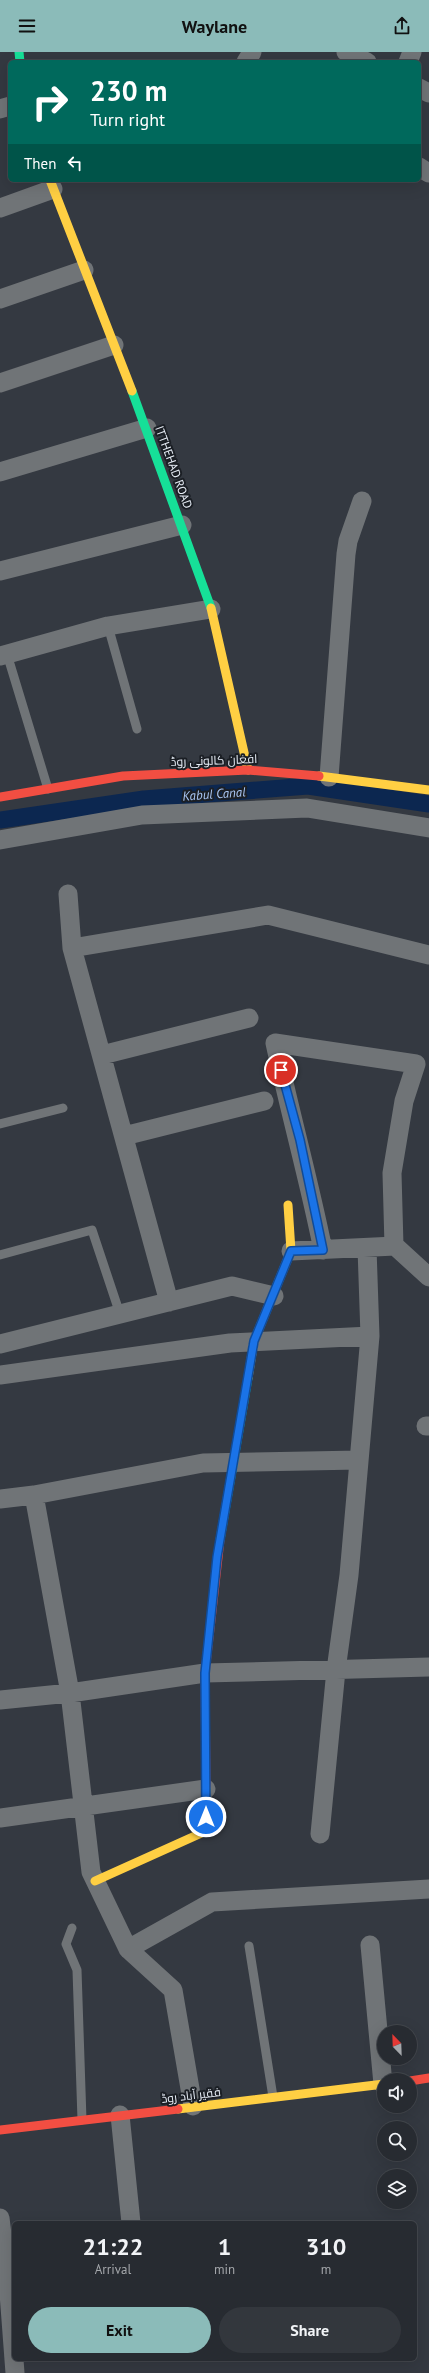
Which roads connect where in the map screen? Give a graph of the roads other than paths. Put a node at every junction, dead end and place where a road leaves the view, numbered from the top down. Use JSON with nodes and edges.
{"nodes":[{"id":1,"x":346,"y":52,"type":"edge"},
{"id":2,"x":362,"y":60,"type":"edge"},
{"id":3,"x":52,"y":184,"type":"edge"},
{"id":4,"x":0,"y":208,"type":"edge"},
{"id":5,"x":84,"y":270,"type":"junction"},
{"id":6,"x":0,"y":299,"type":"edge"},
{"id":7,"x":114,"y":345,"type":"junction"},
{"id":8,"x":0,"y":383,"type":"edge"},
{"id":9,"x":147,"y":428,"type":"junction"},
{"id":10,"x":0,"y":472,"type":"edge"},
{"id":11,"x":362,"y":501,"type":"dead end"},
{"id":12,"x":182,"y":525,"type":"junction"},
{"id":13,"x":0,"y":571,"type":"edge"},
{"id":14,"x":211,"y":610,"type":"junction"},
{"id":15,"x":108,"y":626,"type":"junction"},
{"id":16,"x":4,"y":655,"type":"edge"},
{"id":17,"x":137,"y":729,"type":"dead end"},
{"id":18,"x":248,"y":770,"type":"junction"},
{"id":19,"x":329,"y":777,"type":"junction"},
{"id":20,"x":48,"y":789,"type":"junction"},
{"id":21,"x":429,"y":790,"type":"edge"},
{"id":22,"x":0,"y":797,"type":"edge"},
{"id":23,"x":429,"y":828,"type":"edge"},
{"id":24,"x":0,"y":840,"type":"edge"},
{"id":25,"x":68,"y":894,"type":"dead end"},
{"id":26,"x":72,"y":948,"type":"junction"},
{"id":27,"x":429,"y":955,"type":"edge"},
{"id":28,"x":249,"y":1018,"type":"dead end"},
{"id":29,"x":102,"y":1055,"type":"junction"},
{"id":30,"x":264,"y":1101,"type":"dead end"},
{"id":31,"x":63,"y":1108,"type":"dead end"},
{"id":32,"x":0,"y":1124,"type":"edge"},
{"id":33,"x":124,"y":1136,"type":"junction"},
{"id":34,"x":288,"y":1205,"type":"dead end"},
{"id":35,"x":394,"y":1246,"type":"junction"},
{"id":36,"x":367,"y":1248,"type":"junction"},
{"id":37,"x":323,"y":1250,"type":"junction"},
{"id":38,"x":291,"y":1251,"type":"junction"},
{"id":39,"x":0,"y":1255,"type":"edge"},
{"id":40,"x":429,"y":1278,"type":"edge"},
{"id":41,"x":274,"y":1296,"type":"junction"},
{"id":42,"x":169,"y":1302,"type":"junction"},
{"id":43,"x":120,"y":1314,"type":"junction"},
{"id":44,"x":370,"y":1336,"type":"junction"},
{"id":45,"x":254,"y":1341,"type":"junction"},
{"id":46,"x":0,"y":1344,"type":"edge"},
{"id":47,"x":0,"y":1375,"type":"edge"},
{"id":48,"x":359,"y":1460,"type":"junction"},
{"id":49,"x":233,"y":1462,"type":"junction"},
{"id":50,"x":34,"y":1495,"type":"junction"},
{"id":51,"x":0,"y":1499,"type":"edge"},
{"id":52,"x":429,"y":1667,"type":"edge"},
{"id":53,"x":336,"y":1670,"type":"junction"},
{"id":54,"x":205,"y":1673,"type":"junction"},
{"id":55,"x":70,"y":1693,"type":"junction"},
{"id":56,"x":0,"y":1700,"type":"edge"},
{"id":57,"x":206,"y":1789,"type":"junction"},
{"id":58,"x":83,"y":1807,"type":"junction"},
{"id":59,"x":0,"y":1818,"type":"edge"},
{"id":60,"x":320,"y":1834,"type":"dead end"},
{"id":61,"x":95,"y":1881,"type":"junction"},
{"id":62,"x":429,"y":1889,"type":"edge"},
{"id":63,"x":72,"y":1928,"type":"dead end"},
{"id":64,"x":370,"y":1945,"type":"dead end"},
{"id":65,"x":248,"y":1946,"type":"dead end"},
{"id":66,"x":128,"y":1949,"type":"junction"},
{"id":67,"x":383,"y":2073,"type":"edge"},
{"id":68,"x":429,"y":2078,"type":"edge"},
{"id":69,"x":417,"y":2080,"type":"edge"},
{"id":70,"x":377,"y":2085,"type":"edge"},
{"id":71,"x":273,"y":2097,"type":"junction"},
{"id":72,"x":193,"y":2106,"type":"junction"},
{"id":73,"x":120,"y":2116,"type":"junction"},
{"id":74,"x":82,"y":2120,"type":"junction"},
{"id":75,"x":0,"y":2130,"type":"edge"},
{"id":76,"x":0,"y":2218,"type":"edge"},
{"id":77,"x":131,"y":2221,"type":"edge"},
{"id":78,"x":12,"y":2293,"type":"edge"},
{"id":79,"x":6,"y":2335,"type":"edge"},
{"id":80,"x":12,"y":2360,"type":"edge"},
{"id":81,"x":12,"y":2361,"type":"edge"},
{"id":82,"x":15,"y":2373,"type":"edge"}],
"edges":[{"from":1,"to":2,"type":"street"},
{"from":3,"to":4,"type":"street"},
{"from":3,"to":5,"type":"street","name":"ITTHEHAD ROAD"},
{"from":5,"to":6,"type":"street"},
{"from":5,"to":7,"type":"street","name":"ITTHEHAD ROAD"},
{"from":7,"to":8,"type":"street"},
{"from":7,"to":9,"type":"street","name":"ITTHEHAD ROAD"},
{"from":9,"to":10,"type":"street"},
{"from":9,"to":12,"type":"street","name":"ITTHEHAD ROAD"},
{"from":11,"to":19,"type":"street"},
{"from":12,"to":13,"type":"street"},
{"from":12,"to":14,"type":"street","name":"ITTHEHAD ROAD"},
{"from":14,"to":15,"type":"street"},
{"from":14,"to":18,"type":"street","name":"ITTHEHAD ROAD"},
{"from":15,"to":16,"type":"street"},
{"from":15,"to":17,"type":"lane"},
{"from":16,"to":20,"type":"lane"},
{"from":18,"to":19,"type":"street","name":"افغان کالونی روڈ"},
{"from":18,"to":20,"type":"street","name":"افغان کالونی روڈ"},
{"from":19,"to":21,"type":"street","name":"افغان کالونی روڈ"},
{"from":20,"to":22,"type":"street","name":"افغان کالونی روڈ"},
{"from":23,"to":24,"type":"street"},
{"from":25,"to":26,"type":"street"},
{"from":26,"to":27,"type":"street"},
{"from":26,"to":29,"type":"street"},
{"from":28,"to":29,"type":"street"},
{"from":29,"to":33,"type":"street"},
{"from":30,"to":33,"type":"street"},
{"from":31,"to":32,"type":"lane"},
{"from":33,"to":42,"type":"street"},
{"from":34,"to":38,"type":"street"},
{"from":35,"to":36,"type":"street"},
{"from":35,"to":37,"type":"street"},
{"from":35,"to":40,"type":"street"},
{"from":36,"to":37,"type":"street"},
{"from":36,"to":44,"type":"street"},
{"from":37,"to":38,"type":"street"},
{"from":38,"to":41,"type":"street"},
{"from":39,"to":43,"type":"lane"},
{"from":41,"to":42,"type":"street"},
{"from":41,"to":45,"type":"street"},
{"from":42,"to":43,"type":"street"},
{"from":43,"to":46,"type":"street"},
{"from":44,"to":45,"type":"street"},
{"from":44,"to":48,"type":"street"},
{"from":45,"to":47,"type":"street"},
{"from":45,"to":49,"type":"street"},
{"from":48,"to":49,"type":"street"},
{"from":48,"to":53,"type":"street"},
{"from":49,"to":50,"type":"street"},
{"from":49,"to":54,"type":"street"},
{"from":50,"to":51,"type":"street"},
{"from":50,"to":55,"type":"street"},
{"from":52,"to":53,"type":"street"},
{"from":53,"to":54,"type":"street"},
{"from":53,"to":60,"type":"street"},
{"from":54,"to":55,"type":"street"},
{"from":54,"to":57,"type":"street"},
{"from":55,"to":56,"type":"street"},
{"from":55,"to":58,"type":"street"},
{"from":57,"to":58,"type":"street"},
{"from":57,"to":61,"type":"street"},
{"from":58,"to":59,"type":"street"},
{"from":58,"to":61,"type":"street"},
{"from":61,"to":66,"type":"street"},
{"from":62,"to":66,"type":"street"},
{"from":63,"to":74,"type":"lane"},
{"from":64,"to":67,"type":"street"},
{"from":65,"to":71,"type":"lane"},
{"from":66,"to":72,"type":"street"},
{"from":68,"to":69,"type":"street"},
{"from":70,"to":71,"type":"street","name":"فقیر آباد روڈ"},
{"from":71,"to":72,"type":"street","name":"فقیر آباد روڈ"},
{"from":72,"to":73,"type":"street","name":"فقیر آباد روڈ"},
{"from":73,"to":74,"type":"street","name":"فقیر آباد روڈ"},
{"from":73,"to":77,"type":"street"},
{"from":74,"to":75,"type":"street","name":"فقیر آباد روڈ"},
{"from":76,"to":78,"type":"street"},
{"from":78,"to":79,"type":"street"},
{"from":79,"to":80,"type":"street"},
{"from":81,"to":82,"type":"street"}]}
